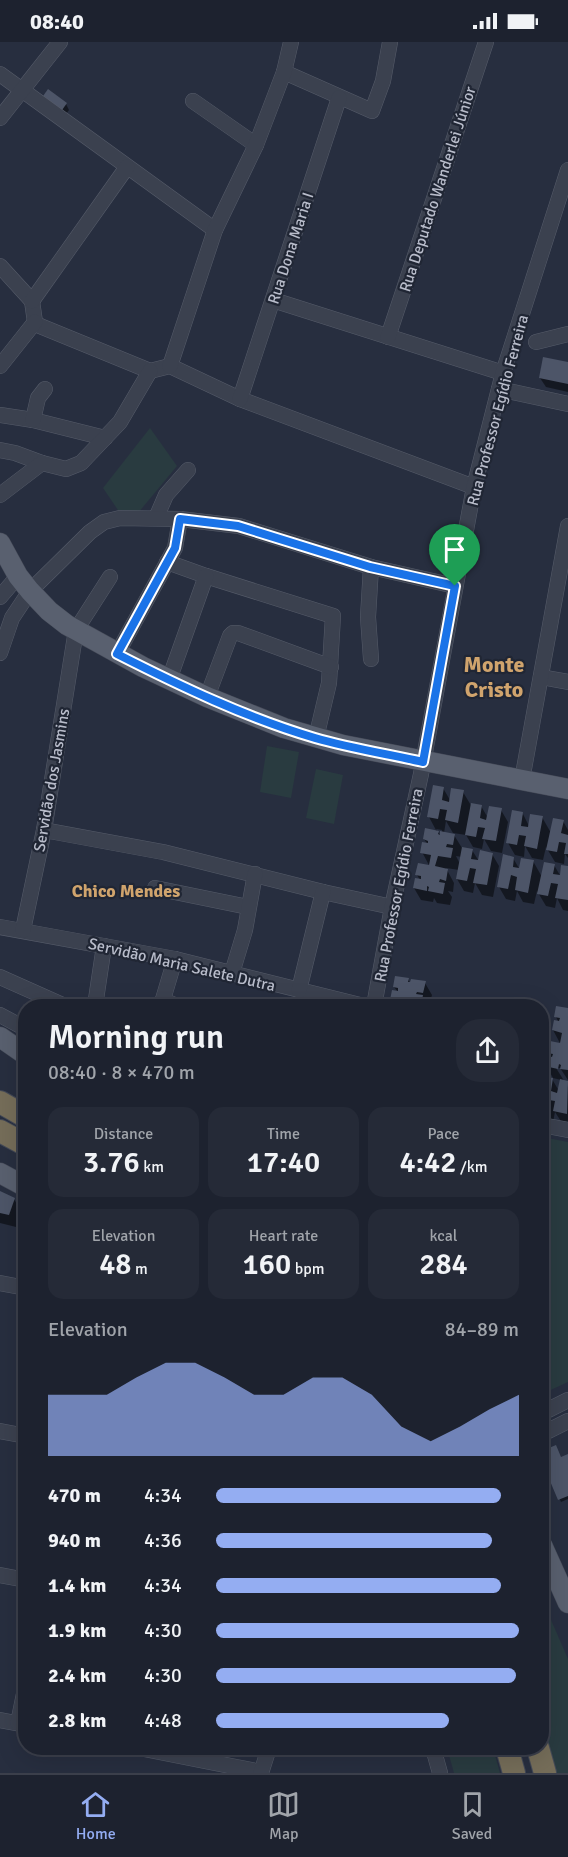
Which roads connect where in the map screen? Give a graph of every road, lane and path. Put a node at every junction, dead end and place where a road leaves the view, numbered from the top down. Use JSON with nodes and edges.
{"nodes":[{"id":1,"x":60,"y":42,"type":"edge"},
{"id":2,"x":291,"y":42,"type":"edge"},
{"id":3,"x":390,"y":42,"type":"edge"},
{"id":4,"x":486,"y":42,"type":"edge"},
{"id":5,"x":284,"y":72,"type":"junction"},
{"id":6,"x":0,"y":74,"type":"edge"},
{"id":7,"x":21,"y":89,"type":"junction"},
{"id":8,"x":339,"y":98,"type":"junction"},
{"id":9,"x":193,"y":101,"type":"dead end"},
{"id":10,"x":0,"y":118,"type":"edge"},
{"id":11,"x":256,"y":145,"type":"junction"},
{"id":12,"x":127,"y":167,"type":"junction"},
{"id":13,"x":568,"y":170,"type":"edge"},
{"id":14,"x":215,"y":230,"type":"junction"},
{"id":15,"x":0,"y":266,"type":"edge"},
{"id":16,"x":273,"y":300,"type":"junction"},
{"id":17,"x":32,"y":301,"type":"junction"},
{"id":18,"x":35,"y":322,"type":"junction"},
{"id":19,"x":568,"y":334,"type":"edge"},
{"id":20,"x":388,"y":337,"type":"junction"},
{"id":21,"x":536,"y":342,"type":"dead end"},
{"id":22,"x":0,"y":366,"type":"edge"},
{"id":23,"x":171,"y":366,"type":"junction"},
{"id":24,"x":150,"y":371,"type":"junction"},
{"id":25,"x":503,"y":373,"type":"junction"},
{"id":26,"x":45,"y":389,"type":"dead end"},
{"id":27,"x":499,"y":389,"type":"junction"},
{"id":28,"x":240,"y":399,"type":"junction"},
{"id":29,"x":568,"y":404,"type":"edge"},
{"id":30,"x":0,"y":415,"type":"edge"},
{"id":31,"x":33,"y":420,"type":"junction"},
{"id":32,"x":105,"y":438,"type":"junction"},
{"id":33,"x":0,"y":450,"type":"edge"},
{"id":34,"x":42,"y":463,"type":"junction"},
{"id":35,"x":188,"y":470,"type":"dead end"},
{"id":36,"x":474,"y":487,"type":"junction"},
{"id":37,"x":0,"y":495,"type":"edge"},
{"id":38,"x":156,"y":518,"type":"junction"},
{"id":39,"x":180,"y":519,"type":"junction"},
{"id":40,"x":568,"y":526,"type":"edge"},
{"id":41,"x":0,"y":543,"type":"edge"},
{"id":42,"x":167,"y":562,"type":"junction"},
{"id":43,"x":370,"y":567,"type":"junction"},
{"id":44,"x":206,"y":576,"type":"junction"},
{"id":45,"x":110,"y":577,"type":"dead end"},
{"id":46,"x":24,"y":583,"type":"junction"},
{"id":47,"x":455,"y":586,"type":"junction"},
{"id":48,"x":562,"y":589,"type":"edge"},
{"id":49,"x":0,"y":597,"type":"edge"},
{"id":50,"x":76,"y":630,"type":"junction"},
{"id":51,"x":0,"y":652,"type":"edge"},
{"id":52,"x":117,"y":654,"type":"junction"},
{"id":53,"x":372,"y":659,"type":"dead end"},
{"id":54,"x":331,"y":667,"type":"junction"},
{"id":55,"x":541,"y":677,"type":"junction"},
{"id":56,"x":169,"y":680,"type":"junction"},
{"id":57,"x":568,"y":682,"type":"edge"},
{"id":58,"x":207,"y":697,"type":"junction"},
{"id":59,"x":316,"y":738,"type":"junction"},
{"id":60,"x":423,"y":762,"type":"junction"},
{"id":61,"x":522,"y":780,"type":"junction"},
{"id":62,"x":568,"y":789,"type":"edge"},
{"id":63,"x":44,"y":830,"type":"junction"},
{"id":64,"x":255,"y":874,"type":"junction"},
{"id":65,"x":155,"y":888,"type":"dead end"},
{"id":66,"x":323,"y":892,"type":"junction"},
{"id":67,"x":248,"y":907,"type":"junction"},
{"id":68,"x":392,"y":907,"type":"junction"},
{"id":69,"x":0,"y":927,"type":"edge"},
{"id":70,"x":23,"y":930,"type":"junction"},
{"id":71,"x":104,"y":945,"type":"junction"},
{"id":72,"x":175,"y":959,"type":"junction"},
{"id":73,"x":232,"y":974,"type":"junction"},
{"id":74,"x":0,"y":977,"type":"edge"},
{"id":75,"x":299,"y":990,"type":"junction"},
{"id":76,"x":50,"y":999,"type":"edge"},
{"id":77,"x":96,"y":999,"type":"edge"},
{"id":78,"x":168,"y":999,"type":"edge"},
{"id":79,"x":314,"y":999,"type":"edge"},
{"id":80,"x":375,"y":999,"type":"edge"},
{"id":81,"x":0,"y":1015,"type":"edge"},
{"id":82,"x":18,"y":1025,"type":"edge"},
{"id":83,"x":0,"y":1037,"type":"edge"},
{"id":84,"x":18,"y":1049,"type":"edge"},
{"id":85,"x":0,"y":1102,"type":"edge"},
{"id":86,"x":18,"y":1108,"type":"edge"},
{"id":87,"x":18,"y":1112,"type":"edge"},
{"id":88,"x":549,"y":1126,"type":"edge"},
{"id":89,"x":568,"y":1130,"type":"edge"},
{"id":90,"x":0,"y":1131,"type":"edge"},
{"id":91,"x":18,"y":1141,"type":"edge"},
{"id":92,"x":0,"y":1173,"type":"edge"},
{"id":93,"x":18,"y":1183,"type":"edge"},
{"id":94,"x":0,"y":1283,"type":"edge"},
{"id":95,"x":18,"y":1286,"type":"edge"},
{"id":96,"x":568,"y":1400,"type":"edge"},
{"id":97,"x":549,"y":1417,"type":"edge"},
{"id":98,"x":568,"y":1421,"type":"edge"},
{"id":99,"x":549,"y":1423,"type":"edge"},
{"id":100,"x":0,"y":1431,"type":"edge"},
{"id":101,"x":18,"y":1434,"type":"edge"},
{"id":102,"x":549,"y":1561,"type":"edge"},
{"id":103,"x":0,"y":1575,"type":"edge"},
{"id":104,"x":18,"y":1578,"type":"edge"},
{"id":105,"x":568,"y":1603,"type":"edge"},
{"id":106,"x":0,"y":1720,"type":"edge"},
{"id":107,"x":18,"y":1723,"type":"edge"},
{"id":108,"x":175,"y":1755,"type":"edge"},
{"id":109,"x":267,"y":1755,"type":"edge"},
{"id":110,"x":435,"y":1755,"type":"edge"},
{"id":111,"x":509,"y":1755,"type":"edge"},
{"id":112,"x":540,"y":1755,"type":"edge"},
{"id":113,"x":261,"y":1772,"type":"edge"},
{"id":114,"x":440,"y":1773,"type":"edge"},
{"id":115,"x":514,"y":1773,"type":"edge"},
{"id":116,"x":545,"y":1773,"type":"edge"}],
"edges":[{"from":1,"to":7,"type":"street"},
{"from":2,"to":5,"type":"street"},
{"from":3,"to":8,"type":"street"},
{"from":4,"to":20,"type":"street","name":"Rua Deputado Wanderlei Júnior"},
{"from":5,"to":8,"type":"street"},
{"from":5,"to":11,"type":"street"},
{"from":6,"to":7,"type":"street"},
{"from":7,"to":10,"type":"street"},
{"from":7,"to":12,"type":"street"},
{"from":8,"to":16,"type":"street","name":"Rua Dona Maria I"},
{"from":9,"to":11,"type":"street"},
{"from":11,"to":14,"type":"street"},
{"from":12,"to":14,"type":"street"},
{"from":12,"to":17,"type":"street"},
{"from":13,"to":25,"type":"street","name":"Rua Professor Egídio Ferreira"},
{"from":14,"to":23,"type":"street"},
{"from":15,"to":17,"type":"street"},
{"from":16,"to":20,"type":"street"},
{"from":16,"to":28,"type":"street","name":"Rua Dona Maria I"},
{"from":17,"to":18,"type":"street"},
{"from":18,"to":22,"type":"street"},
{"from":18,"to":24,"type":"street"},
{"from":19,"to":21,"type":"street"},
{"from":20,"to":25,"type":"street"},
{"from":23,"to":24,"type":"street"},
{"from":23,"to":28,"type":"street"},
{"from":24,"to":32,"type":"street"},
{"from":25,"to":27,"type":"street","name":"Rua Professor Egídio Ferreira"},
{"from":26,"to":31,"type":"street"},
{"from":27,"to":29,"type":"street"},
{"from":27,"to":36,"type":"street","name":"Rua Professor Egídio Ferreira"},
{"from":28,"to":36,"type":"street"},
{"from":30,"to":31,"type":"street"},
{"from":31,"to":32,"type":"street"},
{"from":32,"to":34,"type":"street"},
{"from":33,"to":34,"type":"street"},
{"from":34,"to":37,"type":"street"},
{"from":35,"to":38,"type":"street"},
{"from":36,"to":47,"type":"street","name":"Rua Professor Egídio Ferreira"},
{"from":38,"to":39,"type":"street"},
{"from":38,"to":46,"type":"street"},
{"from":39,"to":42,"type":"street"},
{"from":39,"to":43,"type":"street"},
{"from":40,"to":48,"type":"street"},
{"from":41,"to":46,"type":"main road"},
{"from":42,"to":44,"type":"street"},
{"from":42,"to":52,"type":"street"},
{"from":43,"to":47,"type":"street"},
{"from":43,"to":53,"type":"street"},
{"from":44,"to":54,"type":"street"},
{"from":44,"to":56,"type":"street"},
{"from":45,"to":50,"type":"street"},
{"from":46,"to":49,"type":"street"},
{"from":46,"to":50,"type":"main road"},
{"from":46,"to":51,"type":"street"},
{"from":47,"to":60,"type":"street","name":"Rua Professor Egídio Ferreira"},
{"from":48,"to":55,"type":"street"},
{"from":50,"to":52,"type":"main road"},
{"from":50,"to":63,"type":"street","name":"Servidão dos Jasmins"},
{"from":52,"to":56,"type":"main road"},
{"from":54,"to":58,"type":"street"},
{"from":54,"to":59,"type":"street"},
{"from":55,"to":57,"type":"street"},
{"from":55,"to":61,"type":"street"},
{"from":56,"to":58,"type":"main road"},
{"from":58,"to":59,"type":"main road"},
{"from":59,"to":60,"type":"main road"},
{"from":60,"to":61,"type":"main road"},
{"from":60,"to":68,"type":"street","name":"Rua Professor Egídio Ferreira"},
{"from":61,"to":62,"type":"main road"},
{"from":63,"to":64,"type":"street"},
{"from":63,"to":70,"type":"street","name":"Servidão dos Jasmins"},
{"from":64,"to":66,"type":"street"},
{"from":64,"to":67,"type":"street"},
{"from":65,"to":67,"type":"street"},
{"from":66,"to":68,"type":"street"},
{"from":66,"to":75,"type":"street"},
{"from":67,"to":73,"type":"street"},
{"from":68,"to":80,"type":"street","name":"Rua Professor Egídio Ferreira"},
{"from":69,"to":70,"type":"street","name":"Servidão Maria Salete Dutra"},
{"from":70,"to":71,"type":"street","name":"Servidão Maria Salete Dutra"},
{"from":71,"to":72,"type":"street","name":"Servidão Maria Salete Dutra"},
{"from":71,"to":77,"type":"street"},
{"from":72,"to":73,"type":"street","name":"Servidão Maria Salete Dutra"},
{"from":72,"to":78,"type":"street"},
{"from":73,"to":75,"type":"street","name":"Servidão Maria Salete Dutra"},
{"from":74,"to":76,"type":"street"},
{"from":75,"to":79,"type":"street","name":"Servidão Maria Salete Dutra"},
{"from":81,"to":82,"type":"street"},
{"from":83,"to":84,"type":"main road"},
{"from":85,"to":86,"type":"highway"},
{"from":85,"to":87,"type":"highway"},
{"from":88,"to":89,"type":"street"},
{"from":90,"to":91,"type":"highway"},
{"from":92,"to":93,"type":"main road"},
{"from":94,"to":95,"type":"street"},
{"from":96,"to":97,"type":"street"},
{"from":98,"to":99,"type":"street"},
{"from":100,"to":101,"type":"street"},
{"from":102,"to":105,"type":"main road"},
{"from":103,"to":104,"type":"street"},
{"from":106,"to":107,"type":"street"},
{"from":108,"to":113,"type":"street"},
{"from":109,"to":113,"type":"street"},
{"from":110,"to":114,"type":"street"},
{"from":111,"to":115,"type":"highway"},
{"from":112,"to":116,"type":"highway"}]}
